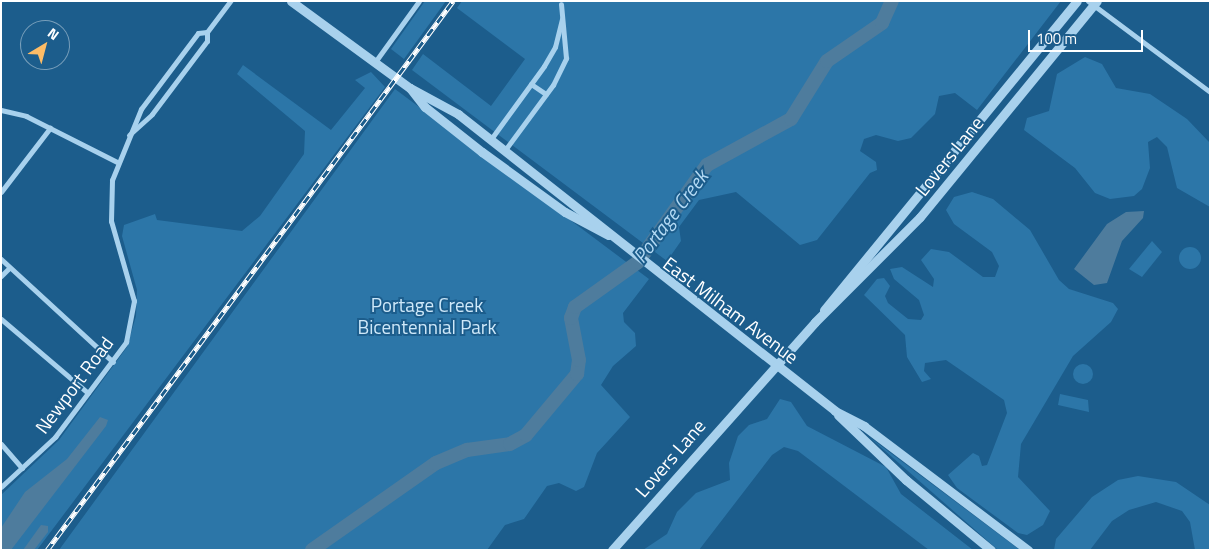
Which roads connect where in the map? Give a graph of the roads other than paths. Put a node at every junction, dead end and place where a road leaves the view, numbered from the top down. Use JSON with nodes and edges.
{"nodes":[{"id":1,"x":230,"y":1,"type":"edge"},
{"id":2,"x":291,"y":1,"type":"edge"},
{"id":3,"x":419,"y":1,"type":"edge"},
{"id":4,"x":1077,"y":1,"type":"edge"},
{"id":5,"x":561,"y":3,"type":"edge"},
{"id":6,"x":1093,"y":3,"type":"edge"},
{"id":7,"x":207,"y":32,"type":"junction"},
{"id":8,"x":375,"y":62,"type":"junction"},
{"id":9,"x":531,"y":84,"type":"junction"},
{"id":10,"x":410,"y":88,"type":"junction"},
{"id":11,"x":1210,"y":92,"type":"edge"},
{"id":12,"x":546,"y":94,"type":"junction"},
{"id":13,"x":1,"y":110,"type":"edge"},
{"id":14,"x":50,"y":128,"type":"junction"},
{"id":15,"x":125,"y":138,"type":"junction"},
{"id":16,"x":491,"y":139,"type":"junction"},
{"id":17,"x":505,"y":150,"type":"junction"},
{"id":18,"x":117,"y":162,"type":"junction"},
{"id":19,"x":1,"y":192,"type":"edge"},
{"id":20,"x":608,"y":235,"type":"junction"},
{"id":21,"x":1,"y":259,"type":"edge"},
{"id":22,"x":8,"y":269,"type":"junction"},
{"id":23,"x":1,"y":276,"type":"edge"},
{"id":24,"x":1,"y":319,"type":"edge"},
{"id":25,"x":815,"y":322,"type":"junction"},
{"id":26,"x":113,"y":362,"type":"junction"},
{"id":27,"x":776,"y":364,"type":"junction"},
{"id":28,"x":88,"y":393,"type":"junction"},
{"id":29,"x":835,"y":411,"type":"junction"},
{"id":30,"x":1,"y":444,"type":"edge"},
{"id":31,"x":22,"y":468,"type":"junction"},
{"id":32,"x":1,"y":487,"type":"edge"},
{"id":33,"x":612,"y":550,"type":"edge"},
{"id":34,"x":991,"y":550,"type":"edge"},
{"id":35,"x":1028,"y":550,"type":"edge"}],
"edges":[{"from":1,"to":7,"type":"street","name":"Newport Road"},
{"from":2,"to":8,"type":"street","name":"East Milham Avenue"},
{"from":3,"to":8,"type":"street"},
{"from":4,"to":25,"type":"street","name":"Lovers Lane"},
{"from":5,"to":9,"type":"street"},
{"from":5,"to":12,"type":"street"},
{"from":6,"to":11,"type":"street"},
{"from":6,"to":25,"type":"street","name":"Lovers Lane"},
{"from":7,"to":15,"type":"street","name":"Newport Road"},
{"from":7,"to":15,"type":"street","name":"Newport Road"},
{"from":8,"to":10,"type":"street","name":"East Milham Avenue"},
{"from":9,"to":12,"type":"street"},
{"from":9,"to":16,"type":"street"},
{"from":10,"to":16,"type":"street","name":"East Milham Avenue"},
{"from":10,"to":20,"type":"street","name":"East Milham Avenue"},
{"from":12,"to":17,"type":"street"},
{"from":13,"to":14,"type":"street"},
{"from":14,"to":18,"type":"street"},
{"from":14,"to":19,"type":"street"},
{"from":15,"to":18,"type":"street","name":"Newport Road"},
{"from":16,"to":17,"type":"street","name":"East Milham Avenue"},
{"from":17,"to":20,"type":"street","name":"East Milham Avenue"},
{"from":18,"to":26,"type":"street","name":"Newport Road"},
{"from":20,"to":27,"type":"street","name":"East Milham Avenue"},
{"from":21,"to":22,"type":"street"},
{"from":22,"to":23,"type":"street"},
{"from":22,"to":26,"type":"street"},
{"from":24,"to":28,"type":"street"},
{"from":25,"to":27,"type":"street","name":"Lovers Lane"},
{"from":26,"to":28,"type":"street","name":"Newport Road"},
{"from":27,"to":29,"type":"street","name":"East Milham Avenue"},
{"from":27,"to":33,"type":"street","name":"Lovers Lane"},
{"from":28,"to":31,"type":"street","name":"Newport Road"},
{"from":29,"to":34,"type":"street","name":"East Milham Avenue"},
{"from":29,"to":35,"type":"street","name":"East Milham Avenue"},
{"from":30,"to":31,"type":"street"},
{"from":31,"to":32,"type":"street","name":"Newport Road"}]}
